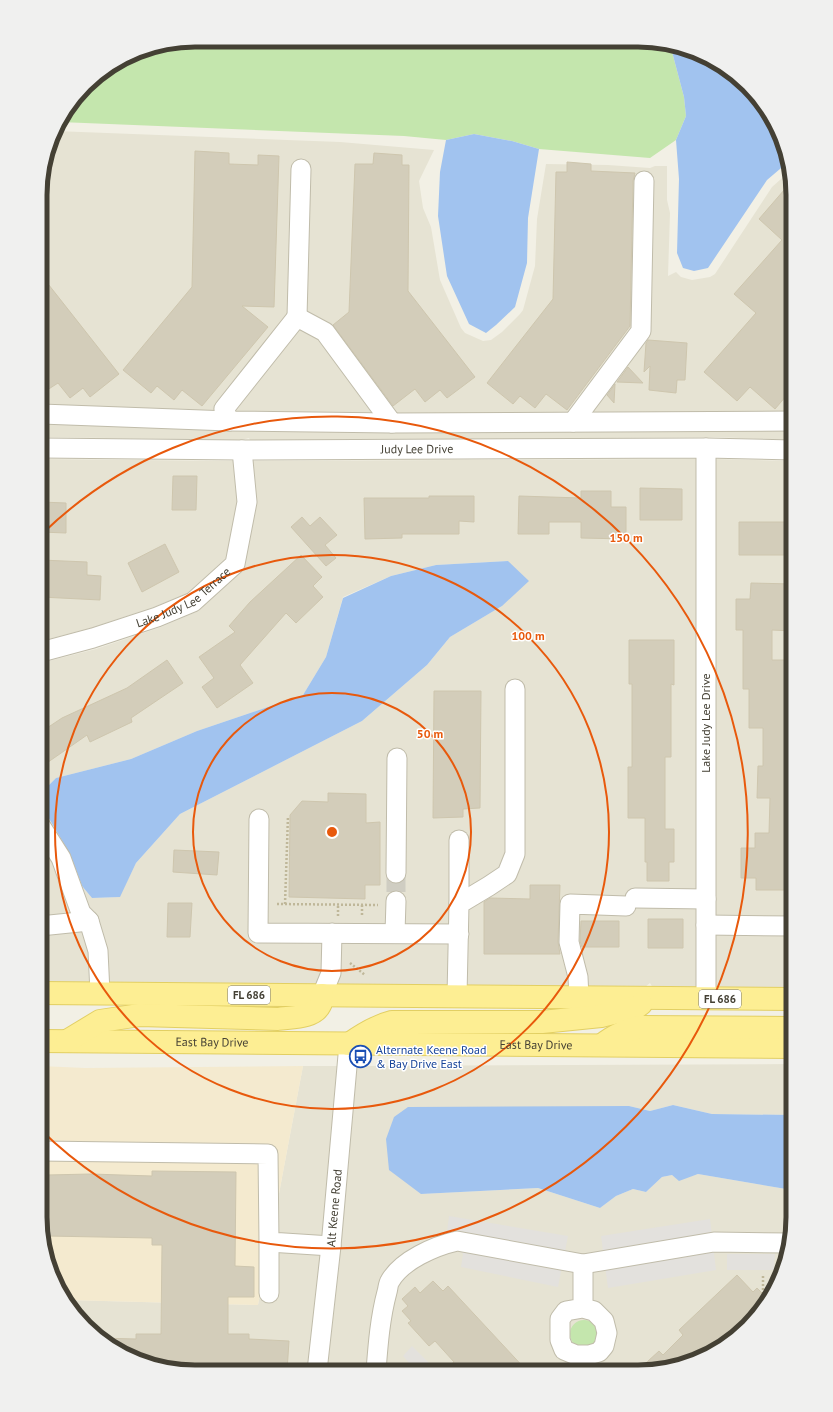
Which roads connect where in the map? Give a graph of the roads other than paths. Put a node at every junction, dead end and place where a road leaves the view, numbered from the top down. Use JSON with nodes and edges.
{"nodes":[{"id":1,"x":301,"y":169,"type":"dead end"},
{"id":2,"x":644,"y":181,"type":"dead end"},
{"id":3,"x":297,"y":317,"type":"junction"},
{"id":4,"x":47,"y":414,"type":"edge"},
{"id":5,"x":229,"y":421,"type":"junction"},
{"id":6,"x":786,"y":421,"type":"edge"},
{"id":7,"x":573,"y":422,"type":"junction"},
{"id":8,"x":392,"y":423,"type":"junction"},
{"id":9,"x":47,"y":448,"type":"edge"},
{"id":10,"x":706,"y":448,"type":"junction"},
{"id":11,"x":242,"y":450,"type":"junction"},
{"id":12,"x":786,"y":450,"type":"edge"},
{"id":13,"x":47,"y":650,"type":"edge"},
{"id":14,"x":515,"y":689,"type":"dead end"},
{"id":15,"x":397,"y":758,"type":"dead end"},
{"id":16,"x":259,"y":819,"type":"dead end"},
{"id":17,"x":47,"y":836,"type":"edge"},
{"id":18,"x":459,"y":840,"type":"dead end"},
{"id":19,"x":396,"y":874,"type":"tunnel mouth"},
{"id":20,"x":706,"y":899,"type":"junction"},
{"id":21,"x":390,"y":903,"type":"tunnel mouth"},
{"id":22,"x":459,"y":904,"type":"junction"},
{"id":23,"x":89,"y":921,"type":"junction"},
{"id":24,"x":706,"y":924,"type":"junction"},
{"id":25,"x":47,"y":925,"type":"edge"},
{"id":26,"x":786,"y":926,"type":"edge"},
{"id":27,"x":332,"y":933,"type":"junction"},
{"id":28,"x":395,"y":933,"type":"junction"},
{"id":29,"x":459,"y":934,"type":"junction"},
{"id":30,"x":47,"y":992,"type":"edge"},
{"id":31,"x":100,"y":993,"type":"junction"},
{"id":32,"x":322,"y":995,"type":"junction"},
{"id":33,"x":458,"y":996,"type":"junction"},
{"id":34,"x":579,"y":998,"type":"junction"},
{"id":35,"x":648,"y":998,"type":"junction"},
{"id":36,"x":706,"y":999,"type":"junction"},
{"id":37,"x":786,"y":999,"type":"edge"},
{"id":38,"x":786,"y":1028,"type":"edge"},
{"id":39,"x":47,"y":1041,"type":"edge"},
{"id":40,"x":67,"y":1041,"type":"junction"},
{"id":41,"x":349,"y":1044,"type":"junction"},
{"id":42,"x":601,"y":1046,"type":"junction"},
{"id":43,"x":786,"y":1047,"type":"edge"},
{"id":44,"x":47,"y":1151,"type":"edge"},
{"id":45,"x":269,"y":1242,"type":"junction"},
{"id":46,"x":784,"y":1243,"type":"edge"},
{"id":47,"x":331,"y":1246,"type":"junction"},
{"id":48,"x":583,"y":1264,"type":"junction"},
{"id":49,"x":269,"y":1293,"type":"dead end"},
{"id":50,"x":583,"y":1308,"type":"dead end"},
{"id":51,"x":318,"y":1365,"type":"edge"},
{"id":52,"x":377,"y":1365,"type":"edge"}],
"edges":[{"from":1,"to":3,"type":"street"},
{"from":2,"to":7,"type":"street"},
{"from":3,"to":5,"type":"street"},
{"from":3,"to":8,"type":"street"},
{"from":4,"to":5,"type":"street"},
{"from":5,"to":8,"type":"street"},
{"from":6,"to":7,"type":"street"},
{"from":7,"to":8,"type":"street"},
{"from":9,"to":11,"type":"street","name":"Judy Lee Drive"},
{"from":10,"to":11,"type":"street","name":"Judy Lee Drive"},
{"from":10,"to":12,"type":"street","name":"Judy Lee Drive"},
{"from":10,"to":20,"type":"street","name":"Lake Judy Lee Drive"},
{"from":11,"to":13,"type":"street","name":"Lake Judy Lee Terrace"},
{"from":14,"to":22,"type":"street"},
{"from":15,"to":19,"type":"street"},
{"from":16,"to":27,"type":"street"},
{"from":17,"to":23,"type":"street"},
{"from":18,"to":22,"type":"street"},
{"from":20,"to":24,"type":"street","name":"Lake Judy Lee Drive"},
{"from":20,"to":34,"type":"street"},
{"from":21,"to":28,"type":"street"},
{"from":22,"to":29,"type":"street"},
{"from":23,"to":25,"type":"street"},
{"from":23,"to":31,"type":"street"},
{"from":24,"to":26,"type":"street"},
{"from":24,"to":36,"type":"street","name":"Lake Judy Lee Drive"},
{"from":27,"to":28,"type":"street"},
{"from":27,"to":32,"type":"street"},
{"from":28,"to":29,"type":"street"},
{"from":29,"to":33,"type":"street"},
{"from":30,"to":31,"type":"main road","number":"FL 686"},
{"from":31,"to":32,"type":"main road","number":"FL 686"},
{"from":32,"to":33,"type":"main road","number":"FL 686"},
{"from":32,"to":40,"type":"main road"},
{"from":33,"to":34,"type":"main road","number":"FL 686"},
{"from":34,"to":35,"type":"main road","number":"FL 686"},
{"from":35,"to":36,"type":"main road","number":"FL 686"},
{"from":35,"to":41,"type":"main road"},
{"from":36,"to":37,"type":"main road","number":"FL 686"},
{"from":38,"to":42,"type":"main road"},
{"from":39,"to":40,"type":"main road","name":"East Bay Drive"},
{"from":40,"to":41,"type":"main road","name":"East Bay Drive"},
{"from":41,"to":42,"type":"main road","name":"East Bay Drive"},
{"from":41,"to":47,"type":"street","name":"Alt Keene Road"},
{"from":42,"to":43,"type":"main road","name":"East Bay Drive"},
{"from":44,"to":45,"type":"street"},
{"from":45,"to":47,"type":"street"},
{"from":45,"to":49,"type":"street"},
{"from":46,"to":48,"type":"street"},
{"from":47,"to":51,"type":"street","name":"Alt Keene Road"},
{"from":48,"to":50,"type":"street"},
{"from":48,"to":52,"type":"street"}]}
